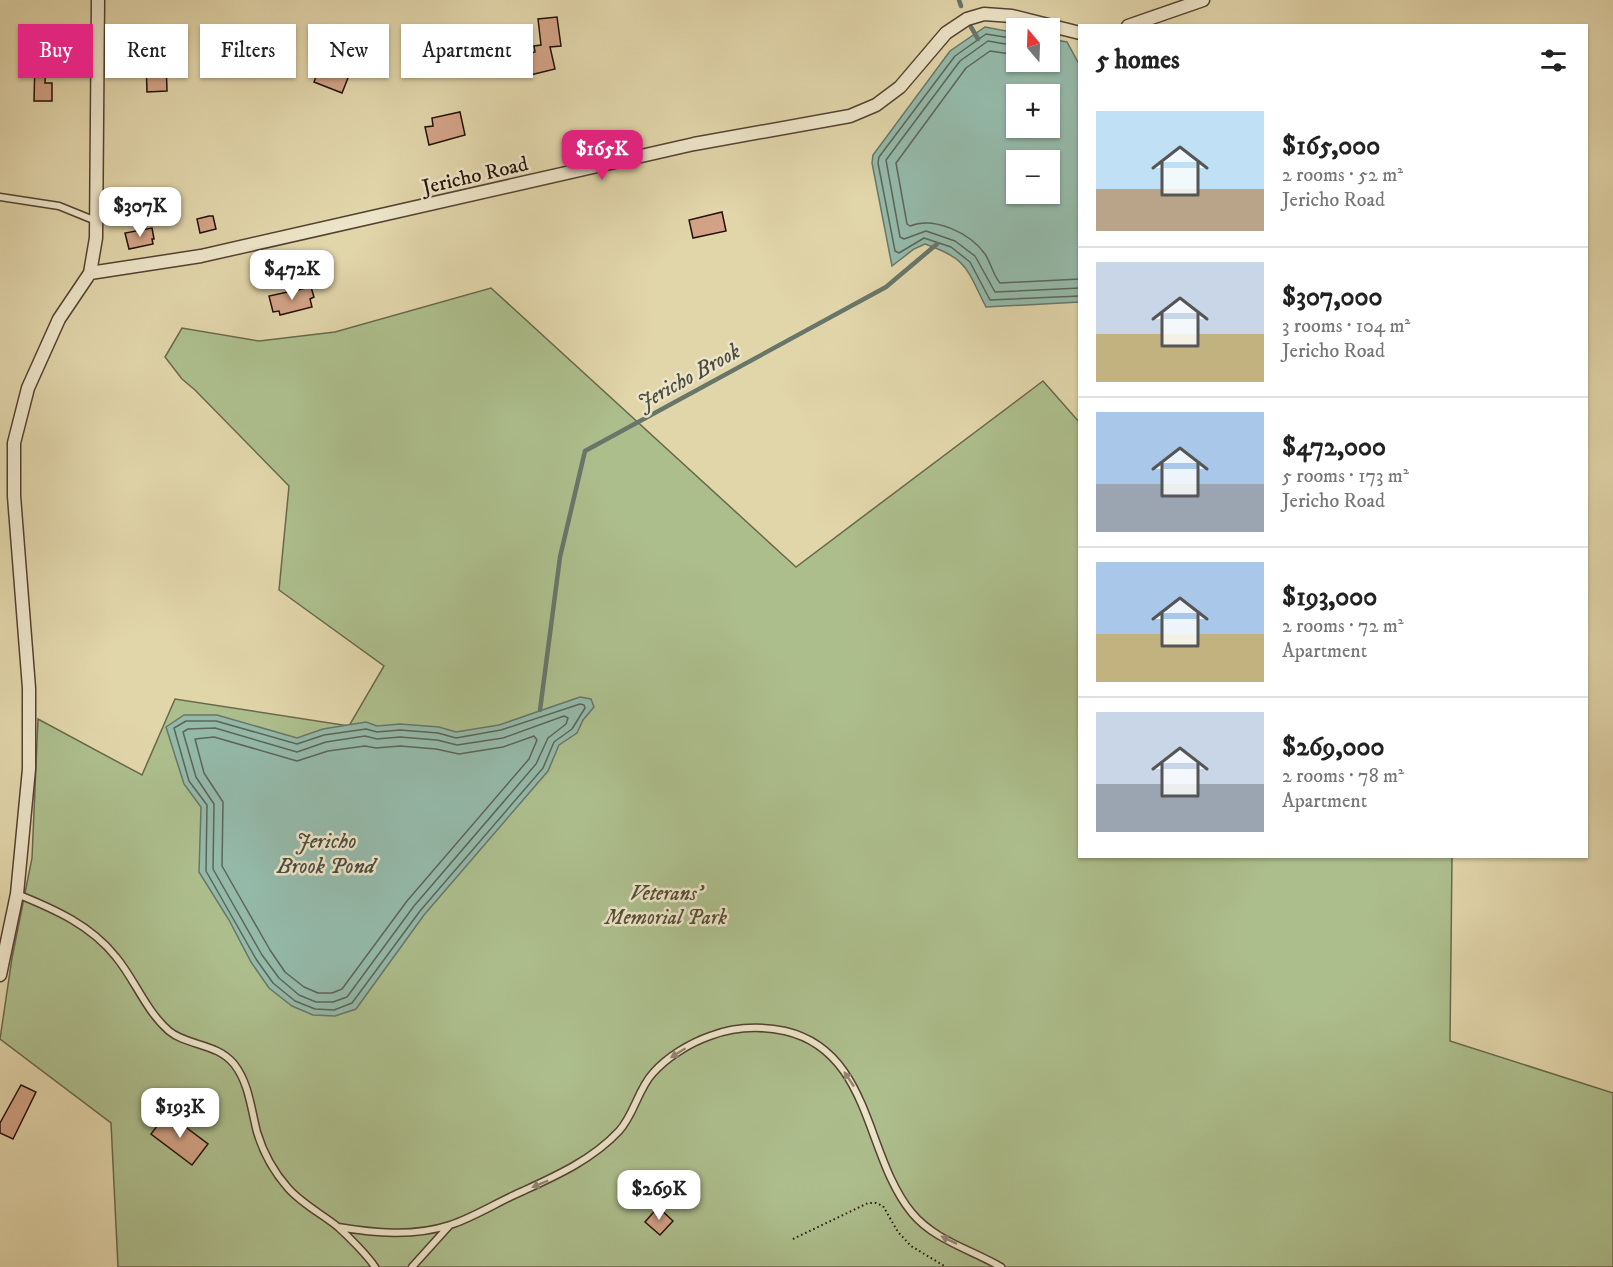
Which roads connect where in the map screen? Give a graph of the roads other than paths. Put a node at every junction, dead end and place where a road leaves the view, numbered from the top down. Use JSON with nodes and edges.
{"nodes":[{"id":1,"x":98,"y":0,"type":"edge"},
{"id":2,"x":1203,"y":0,"type":"edge"},
{"id":3,"x":1134,"y":24,"type":"edge"},
{"id":4,"x":1078,"y":32,"type":"edge"},
{"id":5,"x":0,"y":197,"type":"edge"},
{"id":6,"x":96,"y":221,"type":"junction"},
{"id":7,"x":90,"y":273,"type":"junction"},
{"id":8,"x":17,"y":894,"type":"junction"},
{"id":9,"x":0,"y":975,"type":"edge"},
{"id":10,"x":449,"y":1226,"type":"junction"},
{"id":11,"x":338,"y":1227,"type":"junction"},
{"id":12,"x":375,"y":1267,"type":"edge"},
{"id":13,"x":412,"y":1267,"type":"edge"},
{"id":14,"x":1001,"y":1267,"type":"edge"}],
"edges":[{"from":1,"to":6,"type":"street"},
{"from":2,"to":3,"type":"street"},
{"from":4,"to":7,"type":"street","name":"Jericho Road"},
{"from":5,"to":6,"type":"lane"},
{"from":6,"to":7,"type":"street"},
{"from":7,"to":8,"type":"street"},
{"from":8,"to":9,"type":"street"},
{"from":8,"to":11,"type":"lane"},
{"from":10,"to":11,"type":"lane"},
{"from":10,"to":13,"type":"lane"},
{"from":14,"to":10,"type":"lane","one_way":true},
{"from":11,"to":12,"type":"lane"}]}
